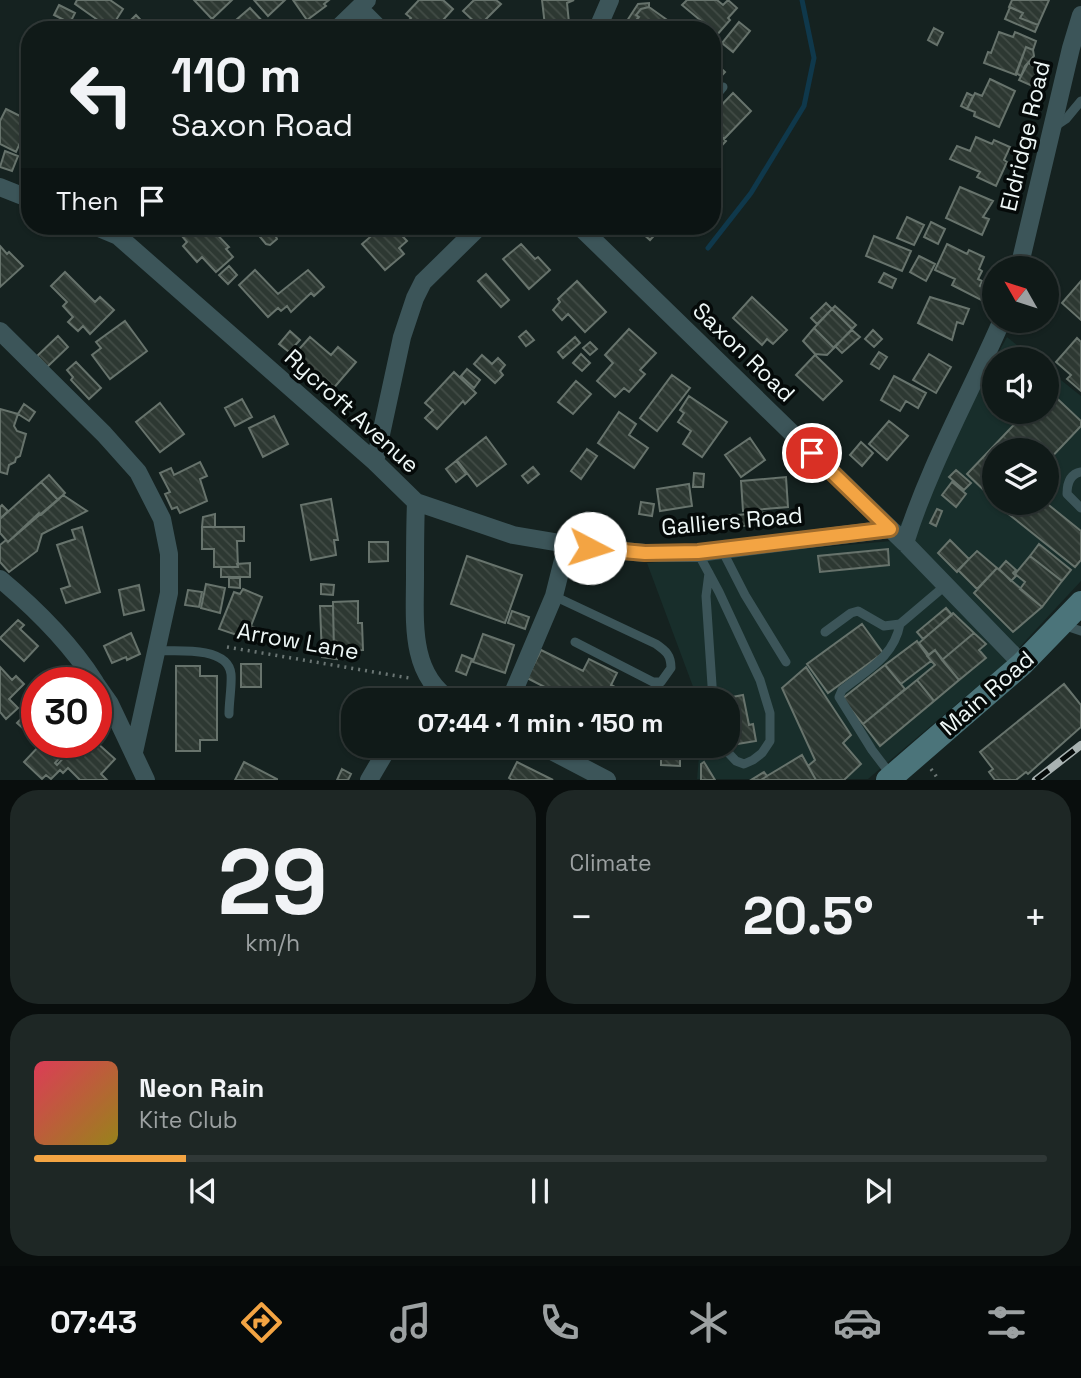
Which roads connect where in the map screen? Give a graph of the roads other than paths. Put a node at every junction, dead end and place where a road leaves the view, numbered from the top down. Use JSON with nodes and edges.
{"nodes":[{"id":1,"x":610,"y":0,"type":"edge"},
{"id":2,"x":363,"y":4,"type":"edge"},
{"id":3,"x":345,"y":21,"type":"edge"},
{"id":4,"x":375,"y":21,"type":"edge"},
{"id":5,"x":601,"y":21,"type":"edge"},
{"id":6,"x":1079,"y":25,"type":"edge"},
{"id":7,"x":723,"y":87,"type":"dead end"},
{"id":8,"x":721,"y":89,"type":"edge"},
{"id":9,"x":1081,"y":101,"type":"edge"},
{"id":10,"x":1053,"y":128,"type":"junction"},
{"id":11,"x":0,"y":187,"type":"edge"},
{"id":12,"x":21,"y":195,"type":"edge"},
{"id":13,"x":128,"y":235,"type":"edge"},
{"id":14,"x":471,"y":235,"type":"edge"},
{"id":15,"x":588,"y":235,"type":"edge"},
{"id":16,"x":1022,"y":256,"type":"edge"},
{"id":17,"x":0,"y":331,"type":"edge"},
{"id":18,"x":997,"y":333,"type":"edge"},
{"id":19,"x":375,"y":462,"type":"junction"},
{"id":20,"x":1081,"y":472,"type":"edge"},
{"id":21,"x":416,"y":502,"type":"junction"},
{"id":22,"x":1081,"y":508,"type":"edge"},
{"id":23,"x":890,"y":529,"type":"junction"},
{"id":24,"x":905,"y":543,"type":"junction"},
{"id":25,"x":567,"y":544,"type":"junction"},
{"id":26,"x":721,"y":549,"type":"junction"},
{"id":27,"x":698,"y":552,"type":"junction"},
{"id":28,"x":709,"y":571,"type":"junction"},
{"id":29,"x":0,"y":579,"type":"edge"},
{"id":30,"x":946,"y":585,"type":"junction"},
{"id":31,"x":554,"y":596,"type":"junction"},
{"id":32,"x":1081,"y":603,"type":"edge"},
{"id":33,"x":900,"y":624,"type":"junction"},
{"id":34,"x":1071,"y":628,"type":"edge"},
{"id":35,"x":825,"y":632,"type":"dead end"},
{"id":36,"x":575,"y":642,"type":"dead end"},
{"id":37,"x":156,"y":651,"type":"junction"},
{"id":38,"x":786,"y":662,"type":"dead end"},
{"id":39,"x":1022,"y":664,"type":"junction"},
{"id":40,"x":84,"y":667,"type":"edge"},
{"id":41,"x":433,"y":684,"type":"junction"},
{"id":42,"x":430,"y":688,"type":"edge"},
{"id":43,"x":438,"y":688,"type":"edge"},
{"id":44,"x":515,"y":688,"type":"edge"},
{"id":45,"x":712,"y":688,"type":"edge"},
{"id":46,"x":112,"y":708,"type":"edge"},
{"id":47,"x":229,"y":714,"type":"dead end"},
{"id":48,"x":134,"y":751,"type":"junction"},
{"id":49,"x":382,"y":758,"type":"edge"},
{"id":50,"x":566,"y":758,"type":"edge"},
{"id":51,"x":733,"y":758,"type":"edge"},
{"id":52,"x":890,"y":778,"type":"edge"},
{"id":53,"x":146,"y":779,"type":"edge"},
{"id":54,"x":369,"y":779,"type":"edge"},
{"id":55,"x":607,"y":779,"type":"edge"}],
"edges":[{"from":1,"to":5,"type":"street"},
{"from":2,"to":3,"type":"street"},
{"from":2,"to":4,"type":"street"},
{"from":6,"to":10,"type":"street","name":"Eldridge Road"},
{"from":7,"to":8,"type":"lane"},
{"from":9,"to":10,"type":"lane"},
{"from":10,"to":16,"type":"street","name":"Eldridge Road"},
{"from":11,"to":12,"type":"street"},
{"from":13,"to":19,"type":"street","name":"Rycroft Avenue"},
{"from":14,"to":19,"type":"street"},
{"from":15,"to":23,"type":"street","name":"Saxon Road"},
{"from":17,"to":37,"type":"street"},
{"from":18,"to":24,"type":"street"},
{"from":19,"to":21,"type":"street","name":"Rycroft Avenue"},
{"from":20,"to":22,"type":"lane"},
{"from":21,"to":25,"type":"street","name":"Galliers Road"},
{"from":21,"to":41,"type":"street","name":"Rycroft Avenue"},
{"from":23,"to":24,"type":"street","name":"Saxon Road"},
{"from":23,"to":26,"type":"street","name":"Galliers Road"},
{"from":24,"to":30,"type":"street","name":"Saxon Road"},
{"from":25,"to":27,"type":"street","name":"Galliers Road"},
{"from":25,"to":31,"type":"street"},
{"from":26,"to":27,"type":"street","name":"Galliers Road"},
{"from":26,"to":38,"type":"lane"},
{"from":27,"to":28,"type":"lane"},
{"from":28,"to":45,"type":"lane"},
{"from":28,"to":51,"type":"lane"},
{"from":29,"to":40,"type":"street"},
{"from":30,"to":33,"type":"lane"},
{"from":30,"to":39,"type":"street","name":"Saxon Road"},
{"from":31,"to":36,"type":"lane"},
{"from":31,"to":44,"type":"street"},
{"from":32,"to":34,"type":"main road","name":"Main Road"},
{"from":33,"to":35,"type":"lane"},
{"from":33,"to":52,"type":"lane"},
{"from":34,"to":39,"type":"main road","name":"Main Road"},
{"from":37,"to":47,"type":"lane"},
{"from":37,"to":48,"type":"street"},
{"from":39,"to":52,"type":"main road","name":"Main Road"},
{"from":41,"to":42,"type":"street"},
{"from":41,"to":43,"type":"street","name":"Rycroft Avenue"},
{"from":46,"to":48,"type":"street"},
{"from":48,"to":53,"type":"street"},
{"from":49,"to":54,"type":"street"},
{"from":50,"to":55,"type":"street"}]}
